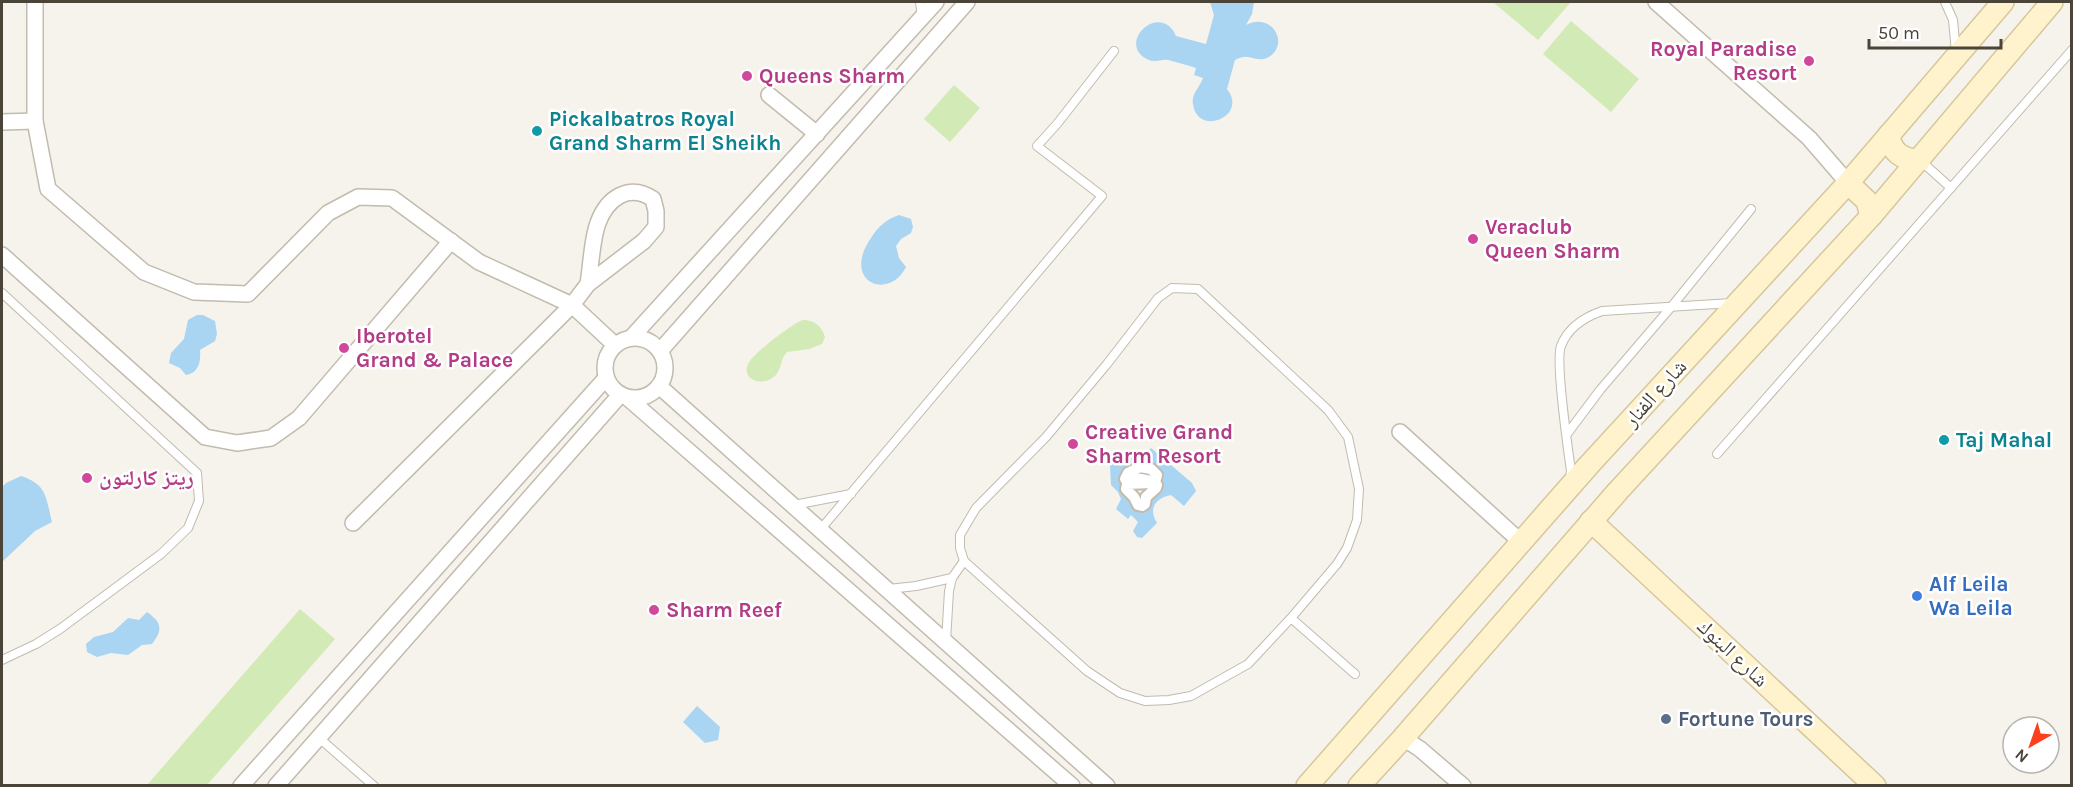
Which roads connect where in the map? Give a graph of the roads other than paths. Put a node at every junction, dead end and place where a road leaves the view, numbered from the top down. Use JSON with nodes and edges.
{"nodes":[{"id":1,"x":35,"y":2,"type":"edge"},
{"id":2,"x":920,"y":2,"type":"edge"},
{"id":3,"x":936,"y":2,"type":"edge"},
{"id":4,"x":967,"y":2,"type":"edge"},
{"id":5,"x":1656,"y":2,"type":"edge"},
{"id":6,"x":1945,"y":2,"type":"edge"},
{"id":7,"x":2004,"y":2,"type":"edge"},
{"id":8,"x":2052,"y":2,"type":"edge"},
{"id":9,"x":922,"y":18,"type":"junction"},
{"id":10,"x":2072,"y":50,"type":"edge"},
{"id":11,"x":1114,"y":51,"type":"dead end"},
{"id":12,"x":1956,"y":57,"type":"junction"},
{"id":13,"x":769,"y":95,"type":"dead end"},
{"id":14,"x":35,"y":121,"type":"junction"},
{"id":15,"x":2,"y":122,"type":"edge"},
{"id":16,"x":817,"y":134,"type":"junction"},
{"id":17,"x":1888,"y":135,"type":"junction"},
{"id":18,"x":1920,"y":160,"type":"junction"},
{"id":19,"x":1848,"y":183,"type":"junction"},
{"id":20,"x":1951,"y":188,"type":"junction"},
{"id":21,"x":1751,"y":209,"type":"dead end"},
{"id":22,"x":1871,"y":216,"type":"junction"},
{"id":23,"x":451,"y":241,"type":"junction"},
{"id":24,"x":2,"y":255,"type":"edge"},
{"id":25,"x":588,"y":284,"type":"junction"},
{"id":26,"x":2,"y":293,"type":"edge"},
{"id":27,"x":1736,"y":303,"type":"junction"},
{"id":28,"x":572,"y":305,"type":"junction"},
{"id":29,"x":1672,"y":306,"type":"junction"},
{"id":30,"x":631,"y":338,"type":"junction"},
{"id":31,"x":615,"y":345,"type":"junction"},
{"id":32,"x":660,"y":351,"type":"junction"},
{"id":33,"x":606,"y":378,"type":"junction"},
{"id":34,"x":659,"y":386,"type":"junction"},
{"id":35,"x":624,"y":396,"type":"junction"},
{"id":36,"x":1400,"y":432,"type":"dead end"},
{"id":37,"x":1567,"y":434,"type":"junction"},
{"id":38,"x":1717,"y":454,"type":"dead end"},
{"id":39,"x":1569,"y":487,"type":"junction"},
{"id":40,"x":851,"y":494,"type":"junction"},
{"id":41,"x":793,"y":506,"type":"junction"},
{"id":42,"x":1591,"y":521,"type":"junction"},
{"id":43,"x":353,"y":523,"type":"dead end"},
{"id":44,"x":820,"y":530,"type":"junction"},
{"id":45,"x":1521,"y":542,"type":"junction"},
{"id":46,"x":964,"y":561,"type":"junction"},
{"id":47,"x":952,"y":578,"type":"junction"},
{"id":48,"x":887,"y":589,"type":"junction"},
{"id":49,"x":1291,"y":618,"type":"junction"},
{"id":50,"x":946,"y":643,"type":"junction"},
{"id":51,"x":2,"y":660,"type":"edge"},
{"id":52,"x":1356,"y":674,"type":"dead end"},
{"id":53,"x":318,"y":737,"type":"junction"},
{"id":54,"x":1403,"y":738,"type":"junction"},
{"id":55,"x":241,"y":786,"type":"edge"},
{"id":56,"x":276,"y":786,"type":"edge"},
{"id":57,"x":374,"y":786,"type":"edge"},
{"id":58,"x":1072,"y":786,"type":"edge"},
{"id":59,"x":1107,"y":786,"type":"edge"},
{"id":60,"x":1307,"y":786,"type":"edge"},
{"id":61,"x":1359,"y":786,"type":"edge"},
{"id":62,"x":1463,"y":786,"type":"edge"},
{"id":63,"x":1875,"y":786,"type":"edge"}],
"edges":[{"from":1,"to":14,"type":"street"},
{"from":2,"to":9,"type":"lane"},
{"from":3,"to":9,"type":"street"},
{"from":4,"to":32,"type":"street"},
{"from":5,"to":19,"type":"street"},
{"from":6,"to":12,"type":"lane"},
{"from":7,"to":12,"type":"main road","name":"شارع الفنار"},
{"from":8,"to":18,"type":"main road","name":"شارع الفنار"},
{"from":9,"to":16,"type":"street"},
{"from":10,"to":20,"type":"lane"},
{"from":11,"to":40,"type":"lane"},
{"from":12,"to":17,"type":"main road","name":"شارع الفنار"},
{"from":13,"to":16,"type":"street"},
{"from":14,"to":15,"type":"street"},
{"from":14,"to":23,"type":"street"},
{"from":16,"to":30,"type":"street"},
{"from":17,"to":18,"type":"main road"},
{"from":17,"to":19,"type":"main road","name":"شارع الفنار"},
{"from":18,"to":20,"type":"lane"},
{"from":18,"to":22,"type":"main road","name":"شارع الفنار"},
{"from":19,"to":22,"type":"main road"},
{"from":19,"to":27,"type":"main road","name":"شارع الفنار"},
{"from":20,"to":38,"type":"lane"},
{"from":21,"to":29,"type":"lane"},
{"from":22,"to":42,"type":"main road","name":"شارع الفنار"},
{"from":23,"to":24,"type":"street"},
{"from":23,"to":28,"type":"street"},
{"from":25,"to":25,"type":"street"},
{"from":25,"to":28,"type":"street"},
{"from":26,"to":51,"type":"lane"},
{"from":27,"to":29,"type":"lane"},
{"from":27,"to":39,"type":"main road","name":"شارع الفنار"},
{"from":28,"to":31,"type":"street"},
{"from":28,"to":43,"type":"street"},
{"from":29,"to":37,"type":"lane"},
{"from":29,"to":37,"type":"lane"},
{"from":30,"to":31,"type":"street"},
{"from":30,"to":32,"type":"street"},
{"from":31,"to":33,"type":"street"},
{"from":32,"to":34,"type":"street"},
{"from":33,"to":35,"type":"street"},
{"from":33,"to":55,"type":"street"},
{"from":34,"to":35,"type":"street"},
{"from":34,"to":41,"type":"street"},
{"from":35,"to":53,"type":"street"},
{"from":35,"to":58,"type":"street"},
{"from":36,"to":45,"type":"street"},
{"from":37,"to":39,"type":"lane"},
{"from":39,"to":45,"type":"main road","name":"شارع الفنار"},
{"from":40,"to":41,"type":"lane"},
{"from":40,"to":44,"type":"lane"},
{"from":41,"to":44,"type":"street"},
{"from":42,"to":54,"type":"main road","name":"شارع الفنار"},
{"from":42,"to":63,"type":"main road","name":"شارع البنوك"},
{"from":44,"to":48,"type":"street"},
{"from":45,"to":60,"type":"main road","name":"شارع الفنار"},
{"from":46,"to":47,"type":"lane"},
{"from":46,"to":49,"type":"lane"},
{"from":46,"to":49,"type":"lane"},
{"from":47,"to":48,"type":"lane"},
{"from":47,"to":50,"type":"lane"},
{"from":48,"to":50,"type":"street"},
{"from":49,"to":52,"type":"lane"},
{"from":50,"to":59,"type":"street"},
{"from":53,"to":56,"type":"street"},
{"from":53,"to":57,"type":"lane"},
{"from":54,"to":61,"type":"main road","name":"شارع الفنار"},
{"from":54,"to":62,"type":"street"}]}
